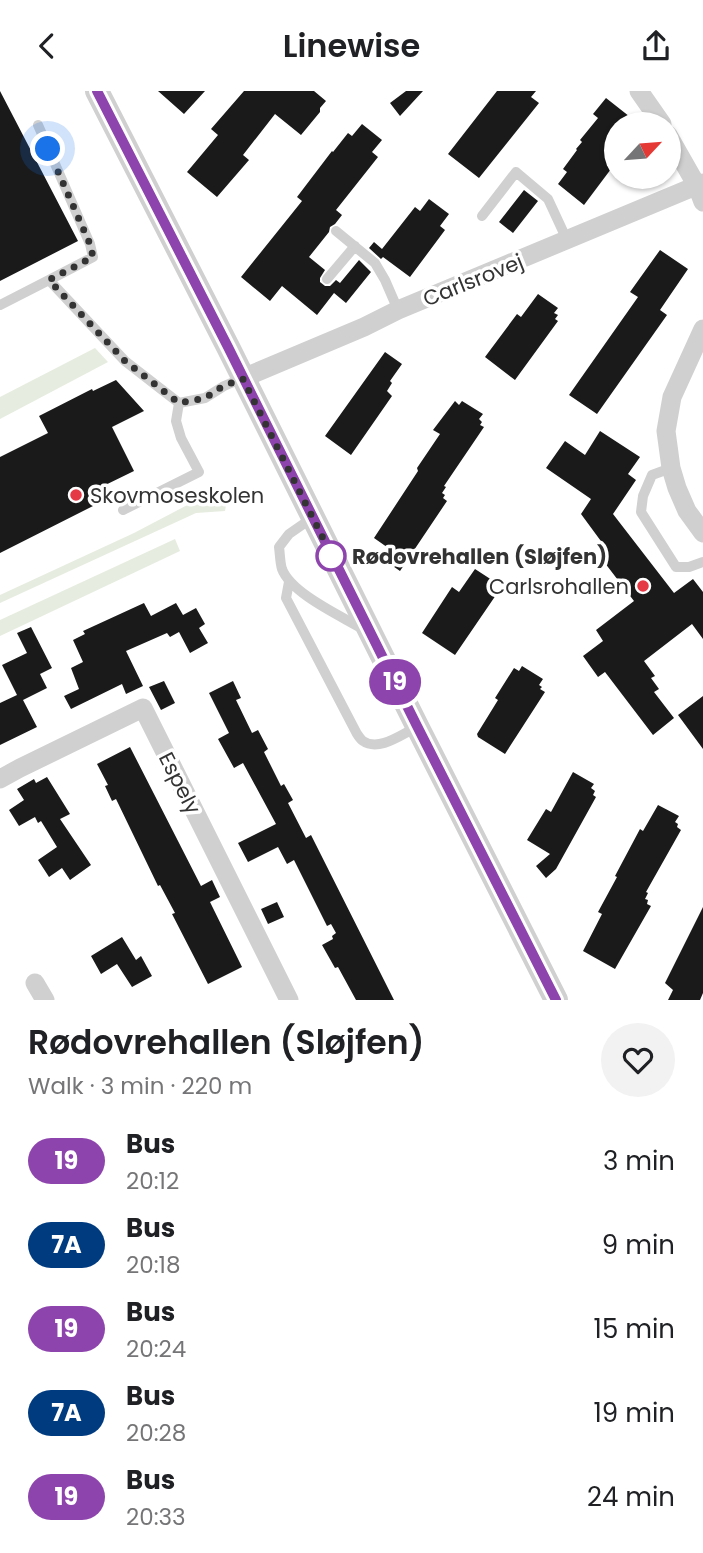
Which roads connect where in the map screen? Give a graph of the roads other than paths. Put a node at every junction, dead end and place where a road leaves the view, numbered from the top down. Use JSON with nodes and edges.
{"nodes":[{"id":1,"x":97,"y":91,"type":"edge"},
{"id":2,"x":639,"y":91,"type":"edge"},
{"id":3,"x":654,"y":112,"type":"edge"},
{"id":4,"x":38,"y":125,"type":"dead end"},
{"id":5,"x":681,"y":157,"type":"edge"},
{"id":6,"x":701,"y":190,"type":"edge"},
{"id":7,"x":482,"y":216,"type":"dead end"},
{"id":8,"x":336,"y":231,"type":"dead end"},
{"id":9,"x":567,"y":240,"type":"junction"},
{"id":10,"x":355,"y":246,"type":"junction"},
{"id":11,"x":327,"y":279,"type":"dead end"},
{"id":12,"x":49,"y":280,"type":"junction"},
{"id":13,"x":0,"y":305,"type":"edge"},
{"id":14,"x":398,"y":310,"type":"junction"},
{"id":15,"x":703,"y":330,"type":"edge"},
{"id":16,"x":243,"y":379,"type":"junction"},
{"id":17,"x":179,"y":403,"type":"junction"},
{"id":18,"x":671,"y":468,"type":"junction"},
{"id":19,"x":123,"y":510,"type":"dead end"},
{"id":20,"x":312,"y":517,"type":"junction"},
{"id":21,"x":703,"y":533,"type":"edge"},
{"id":22,"x":703,"y":562,"type":"edge"},
{"id":23,"x":289,"y":582,"type":"junction"},
{"id":24,"x":370,"y":633,"type":"junction"},
{"id":25,"x":417,"y":726,"type":"junction"},
{"id":26,"x":0,"y":779,"type":"edge"},
{"id":27,"x":34,"y":983,"type":"dead end"},
{"id":28,"x":45,"y":1000,"type":"edge"},
{"id":29,"x":289,"y":1000,"type":"edge"},
{"id":30,"x":556,"y":1000,"type":"edge"}],
"edges":[{"from":1,"to":16,"type":"street"},
{"from":2,"to":3,"type":"street"},
{"from":4,"to":12,"type":"lane"},
{"from":5,"to":6,"type":"street"},
{"from":6,"to":9,"type":"street","name":"Carlsrovej"},
{"from":7,"to":9,"type":"lane"},
{"from":8,"to":10,"type":"lane"},
{"from":9,"to":14,"type":"street","name":"Carlsrovej"},
{"from":10,"to":11,"type":"lane"},
{"from":10,"to":14,"type":"lane"},
{"from":12,"to":13,"type":"lane"},
{"from":12,"to":17,"type":"lane"},
{"from":14,"to":16,"type":"street","name":"Carlsrovej"},
{"from":15,"to":18,"type":"street"},
{"from":16,"to":17,"type":"lane"},
{"from":16,"to":20,"type":"street"},
{"from":17,"to":19,"type":"lane"},
{"from":18,"to":21,"type":"street"},
{"from":18,"to":22,"type":"lane"},
{"from":20,"to":23,"type":"lane"},
{"from":20,"to":24,"type":"street"},
{"from":23,"to":24,"type":"lane"},
{"from":23,"to":25,"type":"lane"},
{"from":24,"to":25,"type":"street"},
{"from":25,"to":30,"type":"street"},
{"from":26,"to":29,"type":"street","name":"Espely"},
{"from":27,"to":28,"type":"street"}]}
